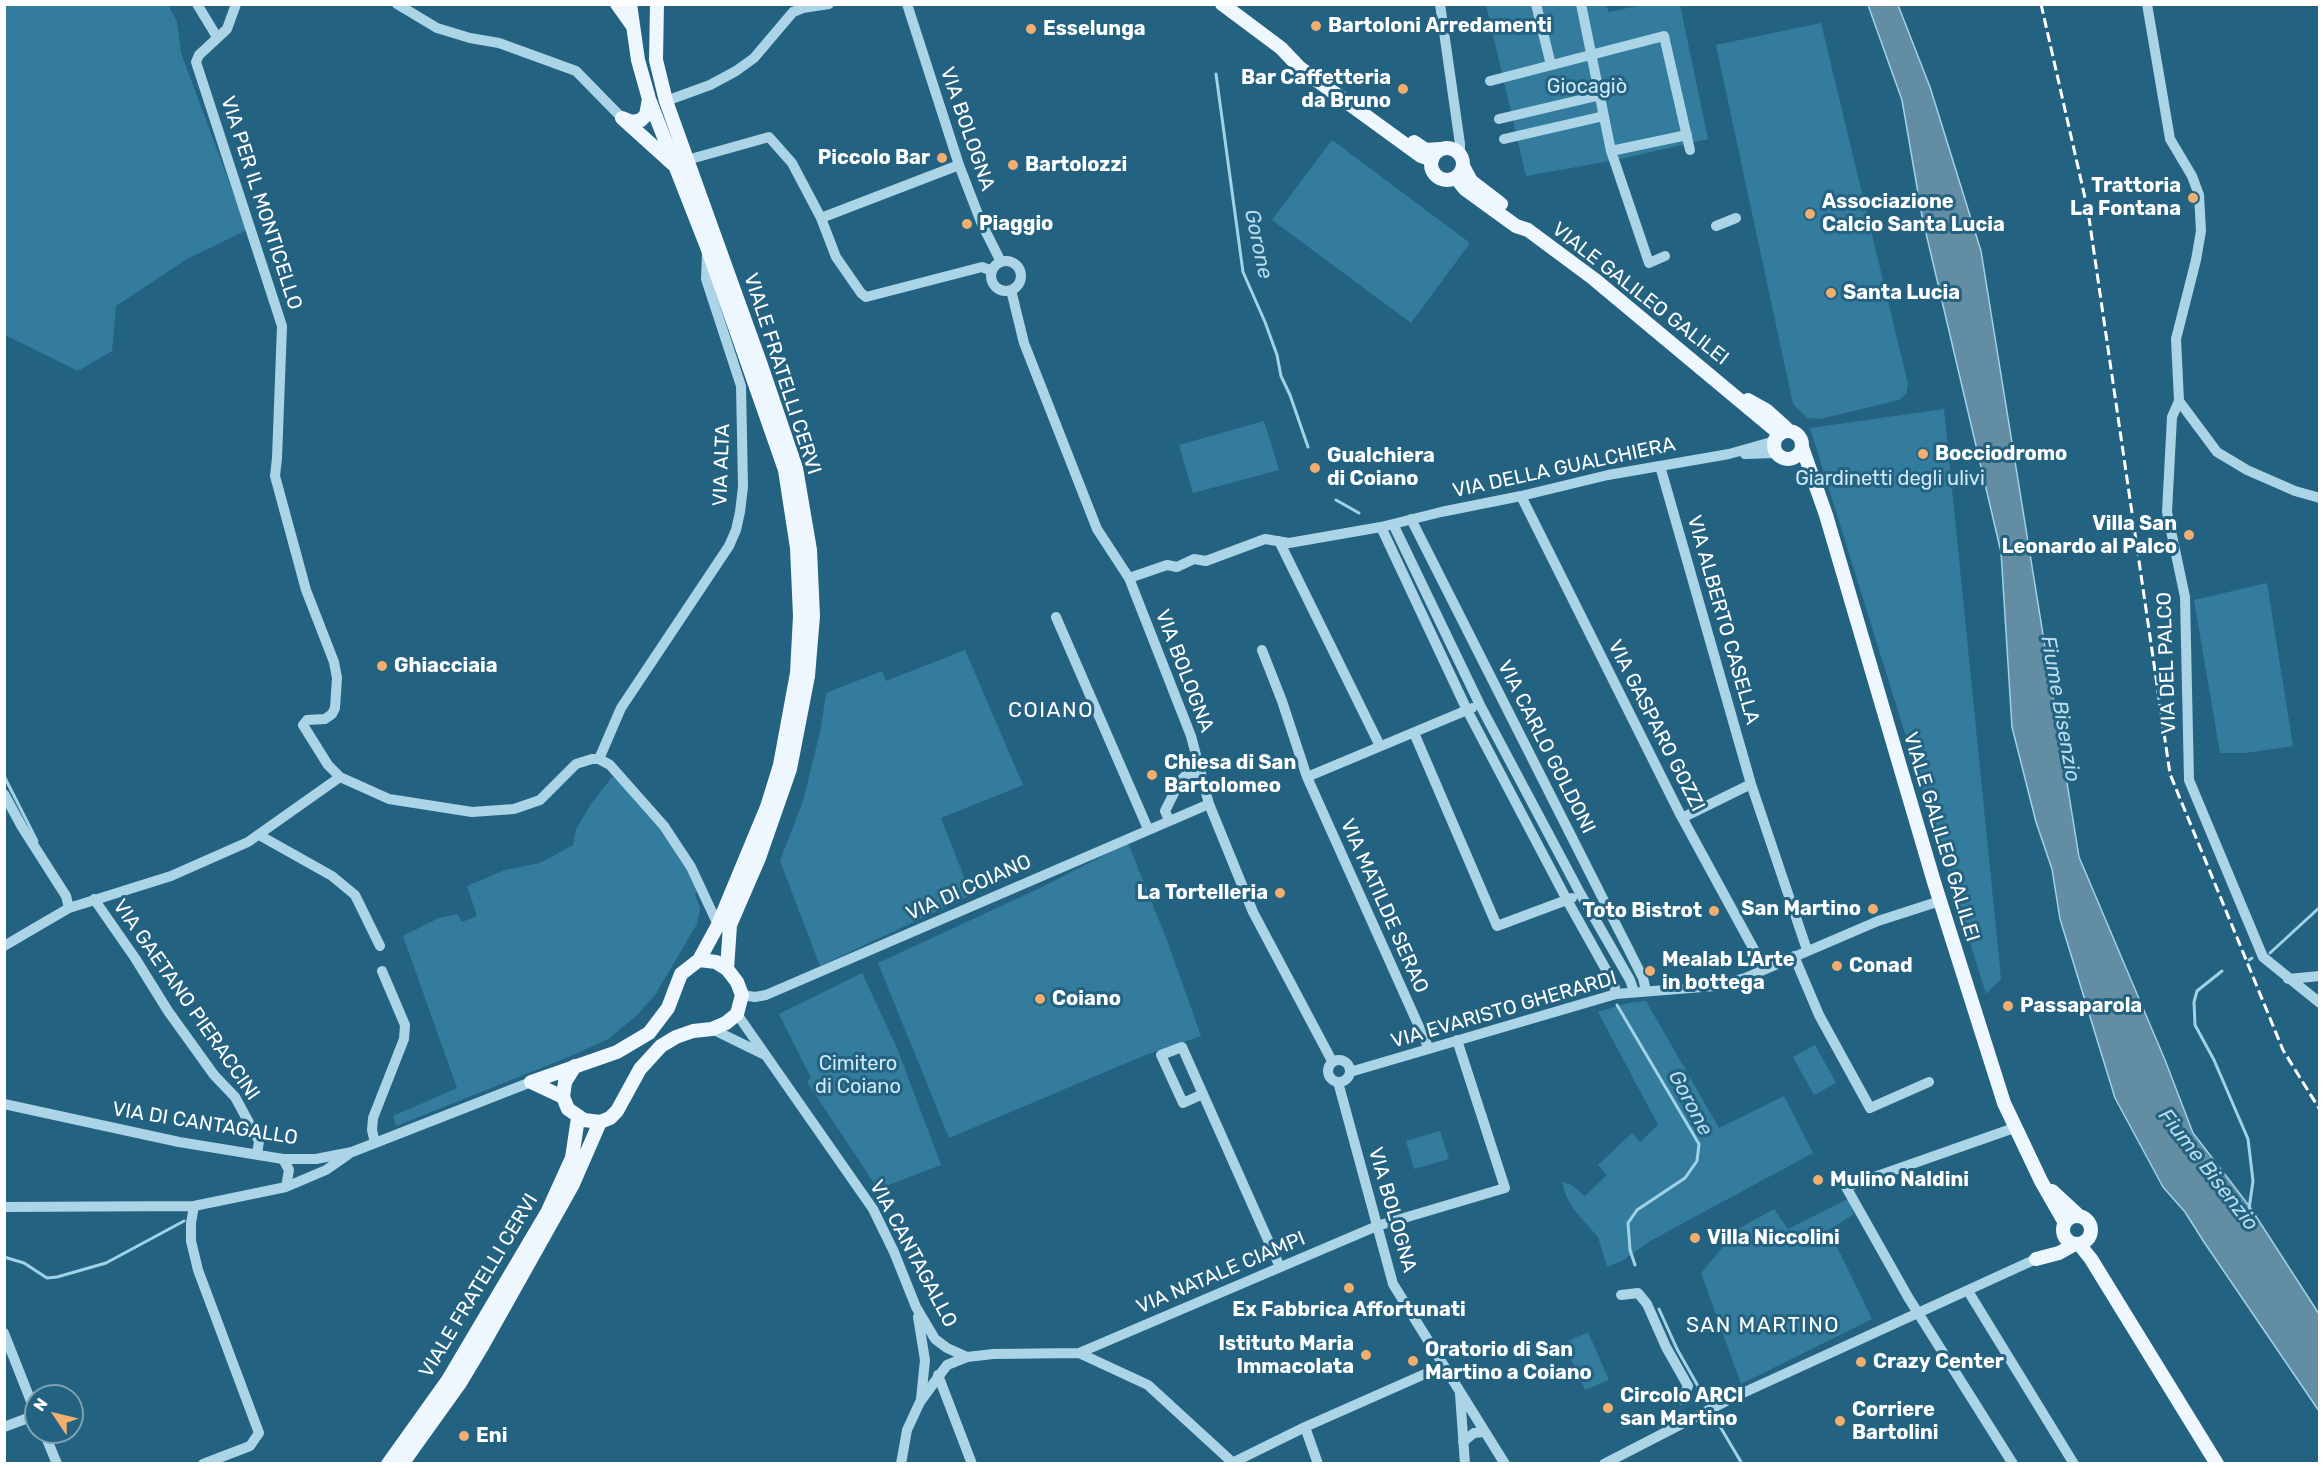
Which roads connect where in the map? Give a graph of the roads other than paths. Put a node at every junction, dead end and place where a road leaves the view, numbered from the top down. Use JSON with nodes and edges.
{"nodes":[{"id":1,"x":197,"y":4,"type":"edge"},
{"id":2,"x":236,"y":4,"type":"edge"},
{"id":3,"x":397,"y":4,"type":"edge"},
{"id":4,"x":617,"y":4,"type":"edge"},
{"id":5,"x":630,"y":4,"type":"edge"},
{"id":6,"x":657,"y":4,"type":"edge"},
{"id":7,"x":829,"y":4,"type":"edge"},
{"id":8,"x":907,"y":4,"type":"edge"},
{"id":9,"x":1222,"y":4,"type":"edge"},
{"id":10,"x":1440,"y":4,"type":"edge"},
{"id":11,"x":1536,"y":4,"type":"edge"},
{"id":12,"x":1581,"y":4,"type":"edge"},
{"id":13,"x":2147,"y":4,"type":"edge"},
{"id":14,"x":632,"y":25,"type":"junction"},
{"id":15,"x":217,"y":37,"type":"junction"},
{"id":16,"x":1591,"y":54,"type":"junction"},
{"id":17,"x":1551,"y":64,"type":"junction"},
{"id":18,"x":1490,"y":81,"type":"dead end"},
{"id":19,"x":1601,"y":95,"type":"junction"},
{"id":20,"x":649,"y":99,"type":"junction"},
{"id":21,"x":666,"y":101,"type":"junction"},
{"id":22,"x":1604,"y":116,"type":"junction"},
{"id":23,"x":622,"y":118,"type":"junction"},
{"id":24,"x":1499,"y":119,"type":"dead end"},
{"id":25,"x":1687,"y":135,"type":"junction"},
{"id":26,"x":1503,"y":139,"type":"dead end"},
{"id":27,"x":1690,"y":150,"type":"dead end"},
{"id":28,"x":1611,"y":151,"type":"junction"},
{"id":29,"x":1452,"y":157,"type":"junction"},
{"id":30,"x":682,"y":164,"type":"junction"},
{"id":31,"x":959,"y":165,"type":"junction"},
{"id":32,"x":1736,"y":218,"type":"dead end"},
{"id":33,"x":821,"y":219,"type":"junction"},
{"id":34,"x":1716,"y":226,"type":"dead end"},
{"id":35,"x":708,"y":247,"type":"junction"},
{"id":36,"x":1665,"y":256,"type":"dead end"},
{"id":37,"x":1000,"y":262,"type":"junction"},
{"id":38,"x":992,"y":271,"type":"junction"},
{"id":39,"x":1011,"y":290,"type":"junction"},
{"id":40,"x":2179,"y":401,"type":"junction"},
{"id":41,"x":1782,"y":444,"type":"junction"},
{"id":42,"x":1802,"y":447,"type":"junction"},
{"id":43,"x":1660,"y":466,"type":"junction"},
{"id":44,"x":1521,"y":496,"type":"junction"},
{"id":45,"x":1820,"y":497,"type":"junction"},
{"id":46,"x":2319,"y":498,"type":"edge"},
{"id":47,"x":1412,"y":519,"type":"junction"},
{"id":48,"x":1393,"y":524,"type":"junction"},
{"id":49,"x":1381,"y":528,"type":"junction"},
{"id":50,"x":1279,"y":541,"type":"junction"},
{"id":51,"x":1129,"y":578,"type":"junction"},
{"id":52,"x":1056,"y":617,"type":"dead end"},
{"id":53,"x":1262,"y":650,"type":"dead end"},
{"id":54,"x":1480,"y":705,"type":"junction"},
{"id":55,"x":1467,"y":710,"type":"junction"},
{"id":56,"x":1414,"y":733,"type":"junction"},
{"id":57,"x":1380,"y":746,"type":"junction"},
{"id":58,"x":599,"y":759,"type":"junction"},
{"id":59,"x":1201,"y":772,"type":"junction"},
{"id":60,"x":340,"y":777,"type":"junction"},
{"id":61,"x":1307,"y":777,"type":"junction"},
{"id":62,"x":1751,"y":784,"type":"junction"},
{"id":63,"x":4,"y":794,"type":"edge"},
{"id":64,"x":1209,"y":804,"type":"junction"},
{"id":65,"x":1682,"y":819,"type":"junction"},
{"id":66,"x":1169,"y":820,"type":"junction"},
{"id":67,"x":1148,"y":829,"type":"junction"},
{"id":68,"x":259,"y":835,"type":"junction"},
{"id":69,"x":1580,"y":894,"type":"junction"},
{"id":70,"x":93,"y":899,"type":"junction"},
{"id":71,"x":1567,"y":900,"type":"junction"},
{"id":72,"x":1940,"y":901,"type":"junction"},
{"id":73,"x":69,"y":908,"type":"junction"},
{"id":74,"x":718,"y":925,"type":"junction"},
{"id":75,"x":4,"y":946,"type":"edge"},
{"id":76,"x":380,"y":946,"type":"dead end"},
{"id":77,"x":1808,"y":950,"type":"junction"},
{"id":78,"x":1794,"y":956,"type":"junction"},
{"id":79,"x":699,"y":960,"type":"junction"},
{"id":80,"x":1764,"y":968,"type":"junction"},
{"id":81,"x":727,"y":969,"type":"junction"},
{"id":82,"x":382,"y":971,"type":"dead end"},
{"id":83,"x":2317,"y":977,"type":"edge"},
{"id":84,"x":2288,"y":979,"type":"junction"},
{"id":85,"x":1646,"y":991,"type":"junction"},
{"id":86,"x":2305,"y":991,"type":"junction"},
{"id":87,"x":1634,"y":992,"type":"junction"},
{"id":88,"x":1617,"y":994,"type":"junction"},
{"id":89,"x":742,"y":995,"type":"junction"},
{"id":90,"x":2319,"y":1003,"type":"edge"},
{"id":91,"x":737,"y":1014,"type":"junction"},
{"id":92,"x":712,"y":1029,"type":"junction"},
{"id":93,"x":1457,"y":1040,"type":"junction"},
{"id":94,"x":1429,"y":1049,"type":"junction"},
{"id":95,"x":768,"y":1056,"type":"junction"},
{"id":96,"x":1332,"y":1061,"type":"junction"},
{"id":97,"x":575,"y":1066,"type":"junction"},
{"id":98,"x":1350,"y":1072,"type":"junction"},
{"id":99,"x":531,"y":1082,"type":"junction"},
{"id":100,"x":1338,"y":1082,"type":"junction"},
{"id":101,"x":1929,"y":1082,"type":"dead end"},
{"id":102,"x":1203,"y":1094,"type":"junction"},
{"id":103,"x":563,"y":1097,"type":"junction"},
{"id":104,"x":4,"y":1104,"type":"edge"},
{"id":105,"x":578,"y":1118,"type":"junction"},
{"id":106,"x":600,"y":1122,"type":"junction"},
{"id":107,"x":2014,"y":1128,"type":"junction"},
{"id":108,"x":375,"y":1143,"type":"junction"},
{"id":109,"x":352,"y":1152,"type":"junction"},
{"id":110,"x":257,"y":1154,"type":"junction"},
{"id":111,"x":283,"y":1159,"type":"junction"},
{"id":112,"x":2042,"y":1181,"type":"junction"},
{"id":113,"x":286,"y":1187,"type":"junction"},
{"id":114,"x":194,"y":1206,"type":"junction"},
{"id":115,"x":4,"y":1207,"type":"edge"},
{"id":116,"x":2079,"y":1216,"type":"junction"},
{"id":117,"x":1377,"y":1226,"type":"junction"},
{"id":118,"x":2074,"y":1237,"type":"junction"},
{"id":119,"x":2036,"y":1259,"type":"joint"},
{"id":120,"x":1280,"y":1267,"type":"junction"},
{"id":121,"x":1968,"y":1291,"type":"junction"},
{"id":122,"x":1620,"y":1295,"type":"dead end"},
{"id":123,"x":916,"y":1307,"type":"junction"},
{"id":124,"x":1918,"y":1313,"type":"junction"},
{"id":125,"x":5,"y":1336,"type":"edge"},
{"id":126,"x":1079,"y":1353,"type":"junction"},
{"id":127,"x":967,"y":1357,"type":"junction"},
{"id":128,"x":1443,"y":1366,"type":"junction"},
{"id":129,"x":939,"y":1375,"type":"junction"},
{"id":130,"x":24,"y":1384,"type":"edge"},
{"id":131,"x":1460,"y":1391,"type":"junction"},
{"id":132,"x":1682,"y":1401,"type":"dead end"},
{"id":133,"x":921,"y":1402,"type":"junction"},
{"id":134,"x":24,"y":1420,"type":"edge"},
{"id":135,"x":4,"y":1427,"type":"edge"},
{"id":136,"x":1305,"y":1427,"type":"junction"},
{"id":137,"x":1484,"y":1432,"type":"junction"},
{"id":138,"x":1463,"y":1442,"type":"junction"},
{"id":139,"x":49,"y":1444,"type":"edge"},
{"id":140,"x":1231,"y":1463,"type":"edge"},
{"id":141,"x":57,"y":1464,"type":"edge"},
{"id":142,"x":203,"y":1464,"type":"edge"},
{"id":143,"x":388,"y":1464,"type":"edge"},
{"id":144,"x":402,"y":1464,"type":"edge"},
{"id":145,"x":901,"y":1464,"type":"edge"},
{"id":146,"x":972,"y":1464,"type":"edge"},
{"id":147,"x":1318,"y":1464,"type":"edge"},
{"id":148,"x":1465,"y":1464,"type":"edge"},
{"id":149,"x":1505,"y":1464,"type":"edge"},
{"id":150,"x":1604,"y":1464,"type":"edge"},
{"id":151,"x":2013,"y":1464,"type":"edge"},
{"id":152,"x":2074,"y":1464,"type":"edge"},
{"id":153,"x":2217,"y":1464,"type":"edge"}],
"edges":[{"from":1,"to":15,"type":"street"},
{"from":2,"to":15,"type":"street"},
{"from":3,"to":23,"type":"street"},
{"from":4,"to":14,"type":"main road"},
{"from":5,"to":14,"type":"main road","name":"VIALE FRATELLI CERVI"},
{"from":6,"to":21,"type":"main road","name":"VIALE FRATELLI CERVI"},
{"from":7,"to":21,"type":"street"},
{"from":8,"to":31,"type":"street","name":"VIA BOLOGNA"},
{"from":9,"to":29,"type":"main road","name":"VIALE GALILEO GALILEI"},
{"from":10,"to":29,"type":"street"},
{"from":11,"to":17,"type":"street"},
{"from":12,"to":16,"type":"street"},
{"from":13,"to":40,"type":"street","name":"VIA DEL PALCO"},
{"from":14,"to":20,"type":"main road","name":"VIALE FRATELLI CERVI"},
{"from":15,"to":60,"type":"street","name":"VIA PER IL MONTICELLO"},
{"from":16,"to":17,"type":"street"},
{"from":16,"to":19,"type":"street"},
{"from":16,"to":25,"type":"street"},
{"from":17,"to":18,"type":"street"},
{"from":19,"to":22,"type":"street"},
{"from":19,"to":24,"type":"street"},
{"from":20,"to":23,"type":"main road"},
{"from":20,"to":30,"type":"main road","name":"VIALE FRATELLI CERVI"},
{"from":21,"to":30,"type":"main road","name":"VIALE FRATELLI CERVI"},
{"from":22,"to":26,"type":"street"},
{"from":22,"to":28,"type":"street"},
{"from":23,"to":30,"type":"main road"},
{"from":25,"to":27,"type":"street"},
{"from":25,"to":28,"type":"street"},
{"from":28,"to":36,"type":"street"},
{"from":29,"to":41,"type":"main road","name":"VIALE GALILEO GALILEI"},
{"from":30,"to":33,"type":"street"},
{"from":30,"to":35,"type":"main road","name":"VIALE FRATELLI CERVI"},
{"from":30,"to":81,"type":"main road","name":"VIALE FRATELLI CERVI"},
{"from":31,"to":33,"type":"street"},
{"from":31,"to":37,"type":"street","name":"VIA BOLOGNA"},
{"from":32,"to":34,"type":"street"},
{"from":33,"to":38,"type":"street"},
{"from":35,"to":58,"type":"street","name":"VIA ALTA"},
{"from":35,"to":74,"type":"main road","name":"VIALE FRATELLI CERVI"},
{"from":37,"to":38,"type":"street"},
{"from":37,"to":39,"type":"street","name":"VIA BOLOGNA"},
{"from":38,"to":39,"type":"street"},
{"from":39,"to":51,"type":"street","name":"VIA BOLOGNA"},
{"from":40,"to":46,"type":"street"},
{"from":40,"to":84,"type":"street","name":"VIA DEL PALCO"},
{"from":41,"to":42,"type":"main road"},
{"from":41,"to":42,"type":"main road","name":"VIALE GALILEO GALILEI"},
{"from":41,"to":43,"type":"street","name":"VIA DELLA GUALCHIERA"},
{"from":41,"to":45,"type":"main road","name":"VIALE GALILEO GALILEI"},
{"from":42,"to":45,"type":"main road","name":"VIALE GALILEO GALILEI"},
{"from":43,"to":44,"type":"street","name":"VIA DELLA GUALCHIERA"},
{"from":43,"to":62,"type":"street","name":"VIA ALBERTO CASELLA"},
{"from":44,"to":47,"type":"street","name":"VIA DELLA GUALCHIERA"},
{"from":44,"to":65,"type":"street","name":"VIA GASPARO GOZZI"},
{"from":45,"to":72,"type":"main road","name":"VIALE GALILEO GALILEI"},
{"from":47,"to":48,"type":"street","name":"VIA DELLA GUALCHIERA"},
{"from":47,"to":85,"type":"street","name":"VIA CARLO GOLDONI"},
{"from":48,"to":49,"type":"street","name":"VIA DELLA GUALCHIERA"},
{"from":48,"to":54,"type":"street","name":"VIA CARLO GOLDONI"},
{"from":49,"to":50,"type":"street","name":"VIA DELLA GUALCHIERA"},
{"from":49,"to":55,"type":"street"},
{"from":50,"to":51,"type":"street","name":"VIA DELLA GUALCHIERA"},
{"from":50,"to":57,"type":"street"},
{"from":51,"to":59,"type":"street","name":"VIA BOLOGNA"},
{"from":52,"to":67,"type":"street"},
{"from":53,"to":61,"type":"street","name":"VIA MATILDE SERAO"},
{"from":54,"to":55,"type":"street","name":"VIA CARLO GOLDONI"},
{"from":54,"to":69,"type":"street","name":"VIA CARLO GOLDONI"},
{"from":55,"to":56,"type":"street"},
{"from":55,"to":71,"type":"street"},
{"from":56,"to":57,"type":"street"},
{"from":56,"to":71,"type":"street"},
{"from":57,"to":61,"type":"street"},
{"from":58,"to":60,"type":"street"},
{"from":58,"to":74,"type":"street"},
{"from":59,"to":64,"type":"street","name":"VIA BOLOGNA"},
{"from":59,"to":66,"type":"street"},
{"from":60,"to":68,"type":"street"},
{"from":61,"to":94,"type":"street","name":"VIA MATILDE SERAO"},
{"from":62,"to":65,"type":"street"},
{"from":62,"to":77,"type":"street","name":"VIA ALBERTO CASELLA"},
{"from":63,"to":73,"type":"street"},
{"from":64,"to":66,"type":"street","name":"VIA DI COIANO"},
{"from":64,"to":96,"type":"street","name":"VIA BOLOGNA"},
{"from":65,"to":80,"type":"street","name":"VIA GASPARO GOZZI"},
{"from":66,"to":67,"type":"street","name":"VIA DI COIANO"},
{"from":67,"to":89,"type":"street","name":"VIA DI COIANO"},
{"from":68,"to":70,"type":"street"},
{"from":68,"to":76,"type":"street"},
{"from":69,"to":71,"type":"street"},
{"from":69,"to":87,"type":"street","name":"VIA CARLO GOLDONI"},
{"from":70,"to":73,"type":"street"},
{"from":70,"to":110,"type":"street","name":"VIA GAETANO PIERACCINI"},
{"from":71,"to":88,"type":"street"},
{"from":72,"to":77,"type":"street","name":"VIA EVARISTO GHERARDI"},
{"from":72,"to":107,"type":"main road","name":"VIALE GALILEO GALILEI"},
{"from":73,"to":75,"type":"street"},
{"from":74,"to":79,"type":"main road","name":"VIALE FRATELLI CERVI"},
{"from":77,"to":78,"type":"street","name":"VIA EVARISTO GHERARDI"},
{"from":78,"to":80,"type":"street","name":"VIA EVARISTO GHERARDI"},
{"from":78,"to":101,"type":"street"},
{"from":79,"to":81,"type":"main road"},
{"from":79,"to":97,"type":"main road","name":"VIALE FRATELLI CERVI"},
{"from":80,"to":85,"type":"street","name":"VIA EVARISTO GHERARDI"},
{"from":81,"to":89,"type":"main road"},
{"from":82,"to":108,"type":"street"},
{"from":83,"to":84,"type":"street"},
{"from":83,"to":86,"type":"street"},
{"from":84,"to":86,"type":"street","name":"VIA DEL PALCO"},
{"from":85,"to":87,"type":"street","name":"VIA EVARISTO GHERARDI"},
{"from":86,"to":90,"type":"street","name":"VIA DEL PALCO"},
{"from":87,"to":88,"type":"street","name":"VIA EVARISTO GHERARDI"},
{"from":88,"to":93,"type":"street","name":"VIA EVARISTO GHERARDI"},
{"from":89,"to":91,"type":"main road"},
{"from":91,"to":92,"type":"main road","name":"VIALE FRATELLI CERVI"},
{"from":91,"to":95,"type":"street","name":"VIA CANTAGALLO"},
{"from":92,"to":95,"type":"street","name":"VIA CANTAGALLO"},
{"from":92,"to":106,"type":"main road","name":"VIALE FRATELLI CERVI"},
{"from":93,"to":94,"type":"street","name":"VIA EVARISTO GHERARDI"},
{"from":93,"to":117,"type":"street","name":"VIA NATALE CIAMPI"},
{"from":94,"to":98,"type":"street","name":"VIA EVARISTO GHERARDI"},
{"from":95,"to":123,"type":"street","name":"VIA CANTAGALLO"},
{"from":96,"to":98,"type":"street"},
{"from":96,"to":100,"type":"street","name":"VIA BOLOGNA"},
{"from":97,"to":99,"type":"main road","name":"VIALE FRATELLI CERVI"},
{"from":97,"to":103,"type":"main road"},
{"from":98,"to":100,"type":"street"},
{"from":99,"to":103,"type":"main road"},
{"from":99,"to":108,"type":"street","name":"VIA DI CANTAGALLO"},
{"from":100,"to":117,"type":"street","name":"VIA BOLOGNA"},
{"from":102,"to":102,"type":"street"},
{"from":102,"to":120,"type":"street"},
{"from":103,"to":105,"type":"main road"},
{"from":104,"to":110,"type":"street","name":"VIA DI CANTAGALLO"},
{"from":105,"to":106,"type":"main road"},
{"from":105,"to":143,"type":"main road","name":"VIALE FRATELLI CERVI"},
{"from":106,"to":144,"type":"main road","name":"VIALE FRATELLI CERVI"},
{"from":107,"to":112,"type":"main road","name":"VIALE GALILEO GALILEI"},
{"from":107,"to":124,"type":"street"},
{"from":108,"to":109,"type":"street","name":"VIA DI CANTAGALLO"},
{"from":109,"to":111,"type":"street","name":"VIA DI CANTAGALLO"},
{"from":109,"to":113,"type":"street"},
{"from":110,"to":111,"type":"street","name":"VIA DI CANTAGALLO"},
{"from":111,"to":113,"type":"street"},
{"from":112,"to":116,"type":"main road","name":"VIALE GALILEO GALILEI"},
{"from":112,"to":118,"type":"main road","name":"VIALE GALILEO GALILEI"},
{"from":113,"to":114,"type":"street"},
{"from":114,"to":115,"type":"street"},
{"from":114,"to":142,"type":"street"},
{"from":116,"to":118,"type":"main road"},
{"from":116,"to":118,"type":"main road","name":"VIALE GALILEO GALILEI"},
{"from":117,"to":120,"type":"street","name":"VIA NATALE CIAMPI"},
{"from":117,"to":128,"type":"street","name":"VIA BOLOGNA"},
{"from":118,"to":119,"type":"main road"},
{"from":118,"to":153,"type":"main road","name":"VIALE GALILEO GALILEI"},
{"from":119,"to":121,"type":"street"},
{"from":120,"to":126,"type":"street","name":"VIA NATALE CIAMPI"},
{"from":121,"to":124,"type":"street"},
{"from":121,"to":152,"type":"street"},
{"from":122,"to":132,"type":"street"},
{"from":123,"to":127,"type":"street","name":"VIA CANTAGALLO"},
{"from":123,"to":133,"type":"street"},
{"from":124,"to":150,"type":"street"},
{"from":124,"to":151,"type":"street"},
{"from":125,"to":130,"type":"street"},
{"from":126,"to":127,"type":"street"},
{"from":126,"to":140,"type":"street"},
{"from":127,"to":129,"type":"street"},
{"from":128,"to":131,"type":"street","name":"VIA BOLOGNA"},
{"from":128,"to":136,"type":"street"},
{"from":129,"to":133,"type":"street"},
{"from":129,"to":146,"type":"street"},
{"from":131,"to":137,"type":"street","name":"VIA BOLOGNA"},
{"from":131,"to":138,"type":"street"},
{"from":133,"to":145,"type":"street"},
{"from":134,"to":135,"type":"street"},
{"from":136,"to":140,"type":"street"},
{"from":136,"to":147,"type":"street"},
{"from":137,"to":138,"type":"street"},
{"from":137,"to":149,"type":"street","name":"VIA BOLOGNA"},
{"from":138,"to":148,"type":"street"},
{"from":139,"to":141,"type":"street"}]}
